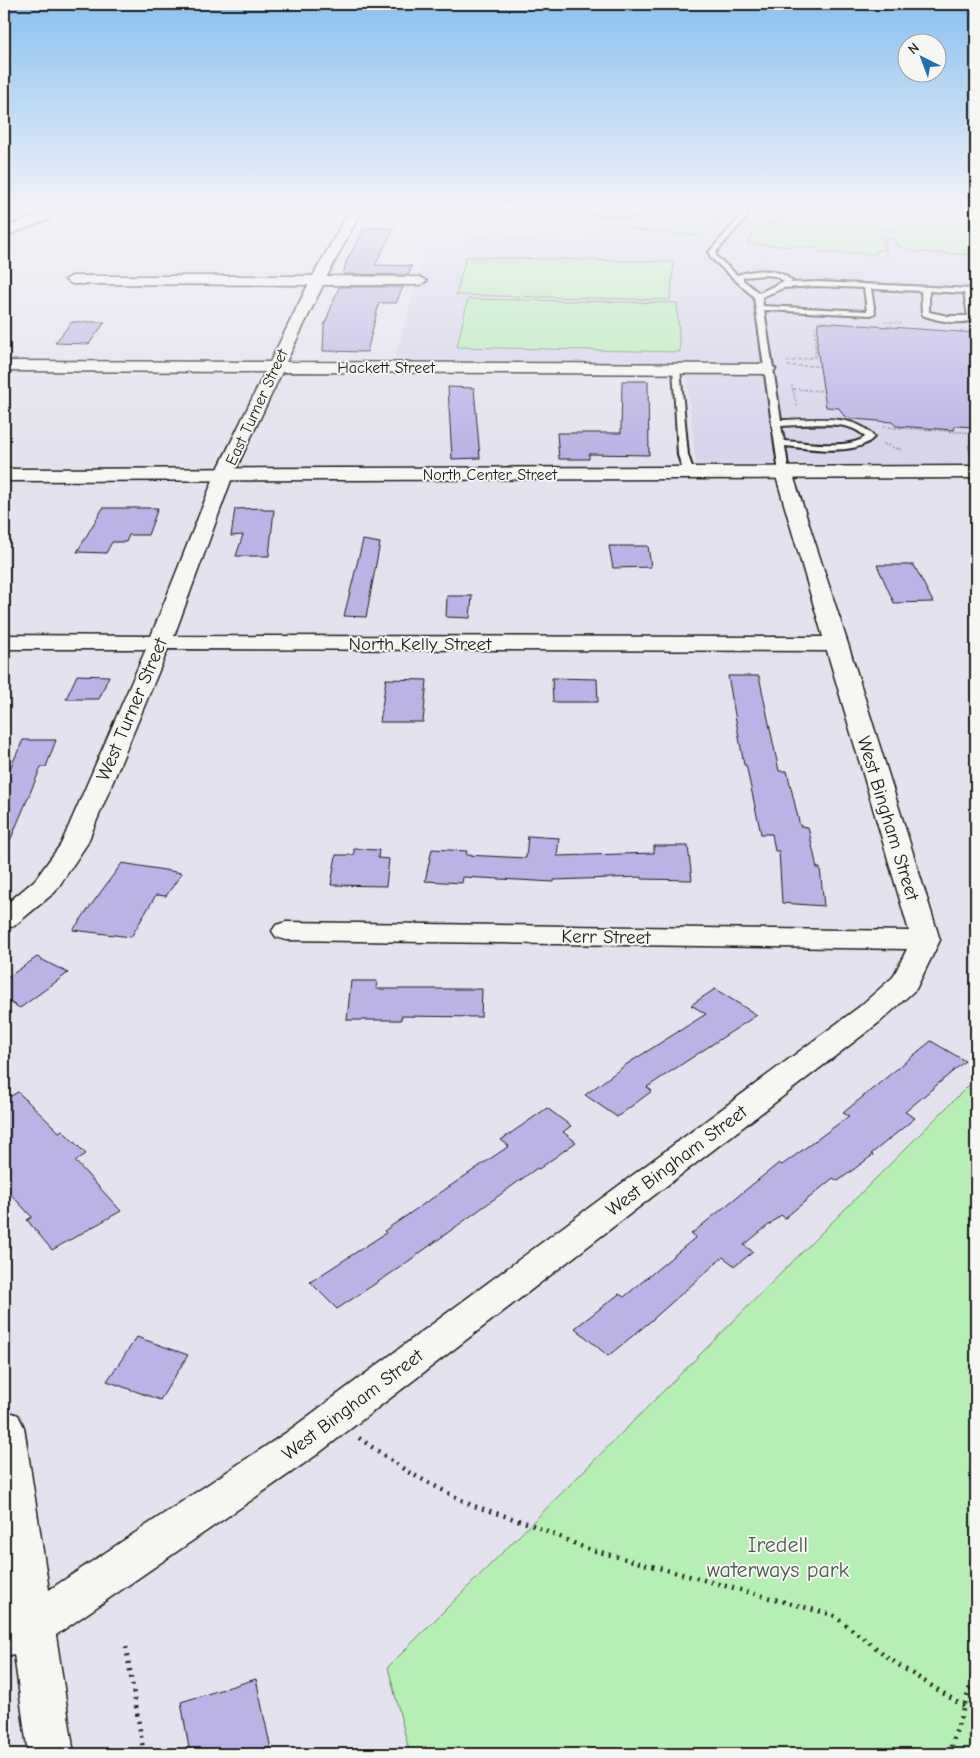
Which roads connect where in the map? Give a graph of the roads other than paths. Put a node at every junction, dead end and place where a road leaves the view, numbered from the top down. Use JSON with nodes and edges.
{"nodes":[{"id":1,"x":314,"y":288,"type":"edge"},
{"id":2,"x":748,"y":288,"type":"edge"},
{"id":3,"x":775,"y":288,"type":"edge"},
{"id":4,"x":867,"y":288,"type":"edge"},
{"id":5,"x":925,"y":288,"type":"joint"},
{"id":6,"x":967,"y":290,"type":"junction"},
{"id":7,"x":976,"y":290,"type":"edge"},
{"id":8,"x":758,"y":296,"type":"junction"},
{"id":9,"x":760,"y":308,"type":"junction"},
{"id":10,"x":4,"y":366,"type":"edge"},
{"id":11,"x":276,"y":366,"type":"junction"},
{"id":12,"x":676,"y":369,"type":"junction"},
{"id":13,"x":768,"y":369,"type":"junction"},
{"id":14,"x":777,"y":424,"type":"junction"},
{"id":15,"x":782,"y":458,"type":"junction"},
{"id":16,"x":974,"y":463,"type":"edge"},
{"id":17,"x":689,"y":473,"type":"junction"},
{"id":18,"x":4,"y":475,"type":"edge"},
{"id":19,"x":224,"y":475,"type":"junction"},
{"id":20,"x":4,"y":642,"type":"edge"},
{"id":21,"x":160,"y":642,"type":"junction"},
{"id":22,"x":836,"y":644,"type":"junction"},
{"id":23,"x":4,"y":920,"type":"edge"},
{"id":24,"x":286,"y":931,"type":"dead end"},
{"id":25,"x":926,"y":940,"type":"junction"},
{"id":26,"x":4,"y":1427,"type":"edge"},
{"id":27,"x":18,"y":1632,"type":"edge"},
{"id":28,"x":51,"y":1754,"type":"edge"}],
"edges":[{"from":1,"to":11,"type":"street","name":"East Turner Street"},
{"from":2,"to":8,"type":"lane"},
{"from":3,"to":8,"type":"lane"},
{"from":4,"to":9,"type":"lane"},
{"from":5,"to":6,"type":"lane"},
{"from":5,"to":6,"type":"lane"},
{"from":6,"to":7,"type":"lane"},
{"from":8,"to":9,"type":"lane"},
{"from":9,"to":13,"type":"lane"},
{"from":10,"to":11,"type":"street","name":"Hackett Street"},
{"from":11,"to":12,"type":"street","name":"Hackett Street"},
{"from":11,"to":19,"type":"street","name":"East Turner Street"},
{"from":12,"to":13,"type":"street","name":"Hackett Street"},
{"from":12,"to":17,"type":"lane"},
{"from":13,"to":14,"type":"lane"},
{"from":14,"to":15,"type":"lane"},
{"from":14,"to":15,"type":"lane"},
{"from":15,"to":16,"type":"street","name":"North Center Street"},
{"from":15,"to":17,"type":"street","name":"North Center Street"},
{"from":15,"to":22,"type":"street","name":"West Bingham Street"},
{"from":17,"to":19,"type":"street","name":"North Center Street"},
{"from":18,"to":19,"type":"street","name":"North Center Street"},
{"from":19,"to":21,"type":"street","name":"West Turner Street"},
{"from":20,"to":21,"type":"street","name":"North Kelly Street"},
{"from":21,"to":22,"type":"street","name":"North Kelly Street"},
{"from":21,"to":23,"type":"street","name":"West Turner Street"},
{"from":22,"to":25,"type":"street","name":"West Bingham Street"},
{"from":24,"to":25,"type":"street","name":"Kerr Street"},
{"from":25,"to":27,"type":"street","name":"West Bingham Street"},
{"from":26,"to":27,"type":"street"},
{"from":27,"to":28,"type":"street"}]}
